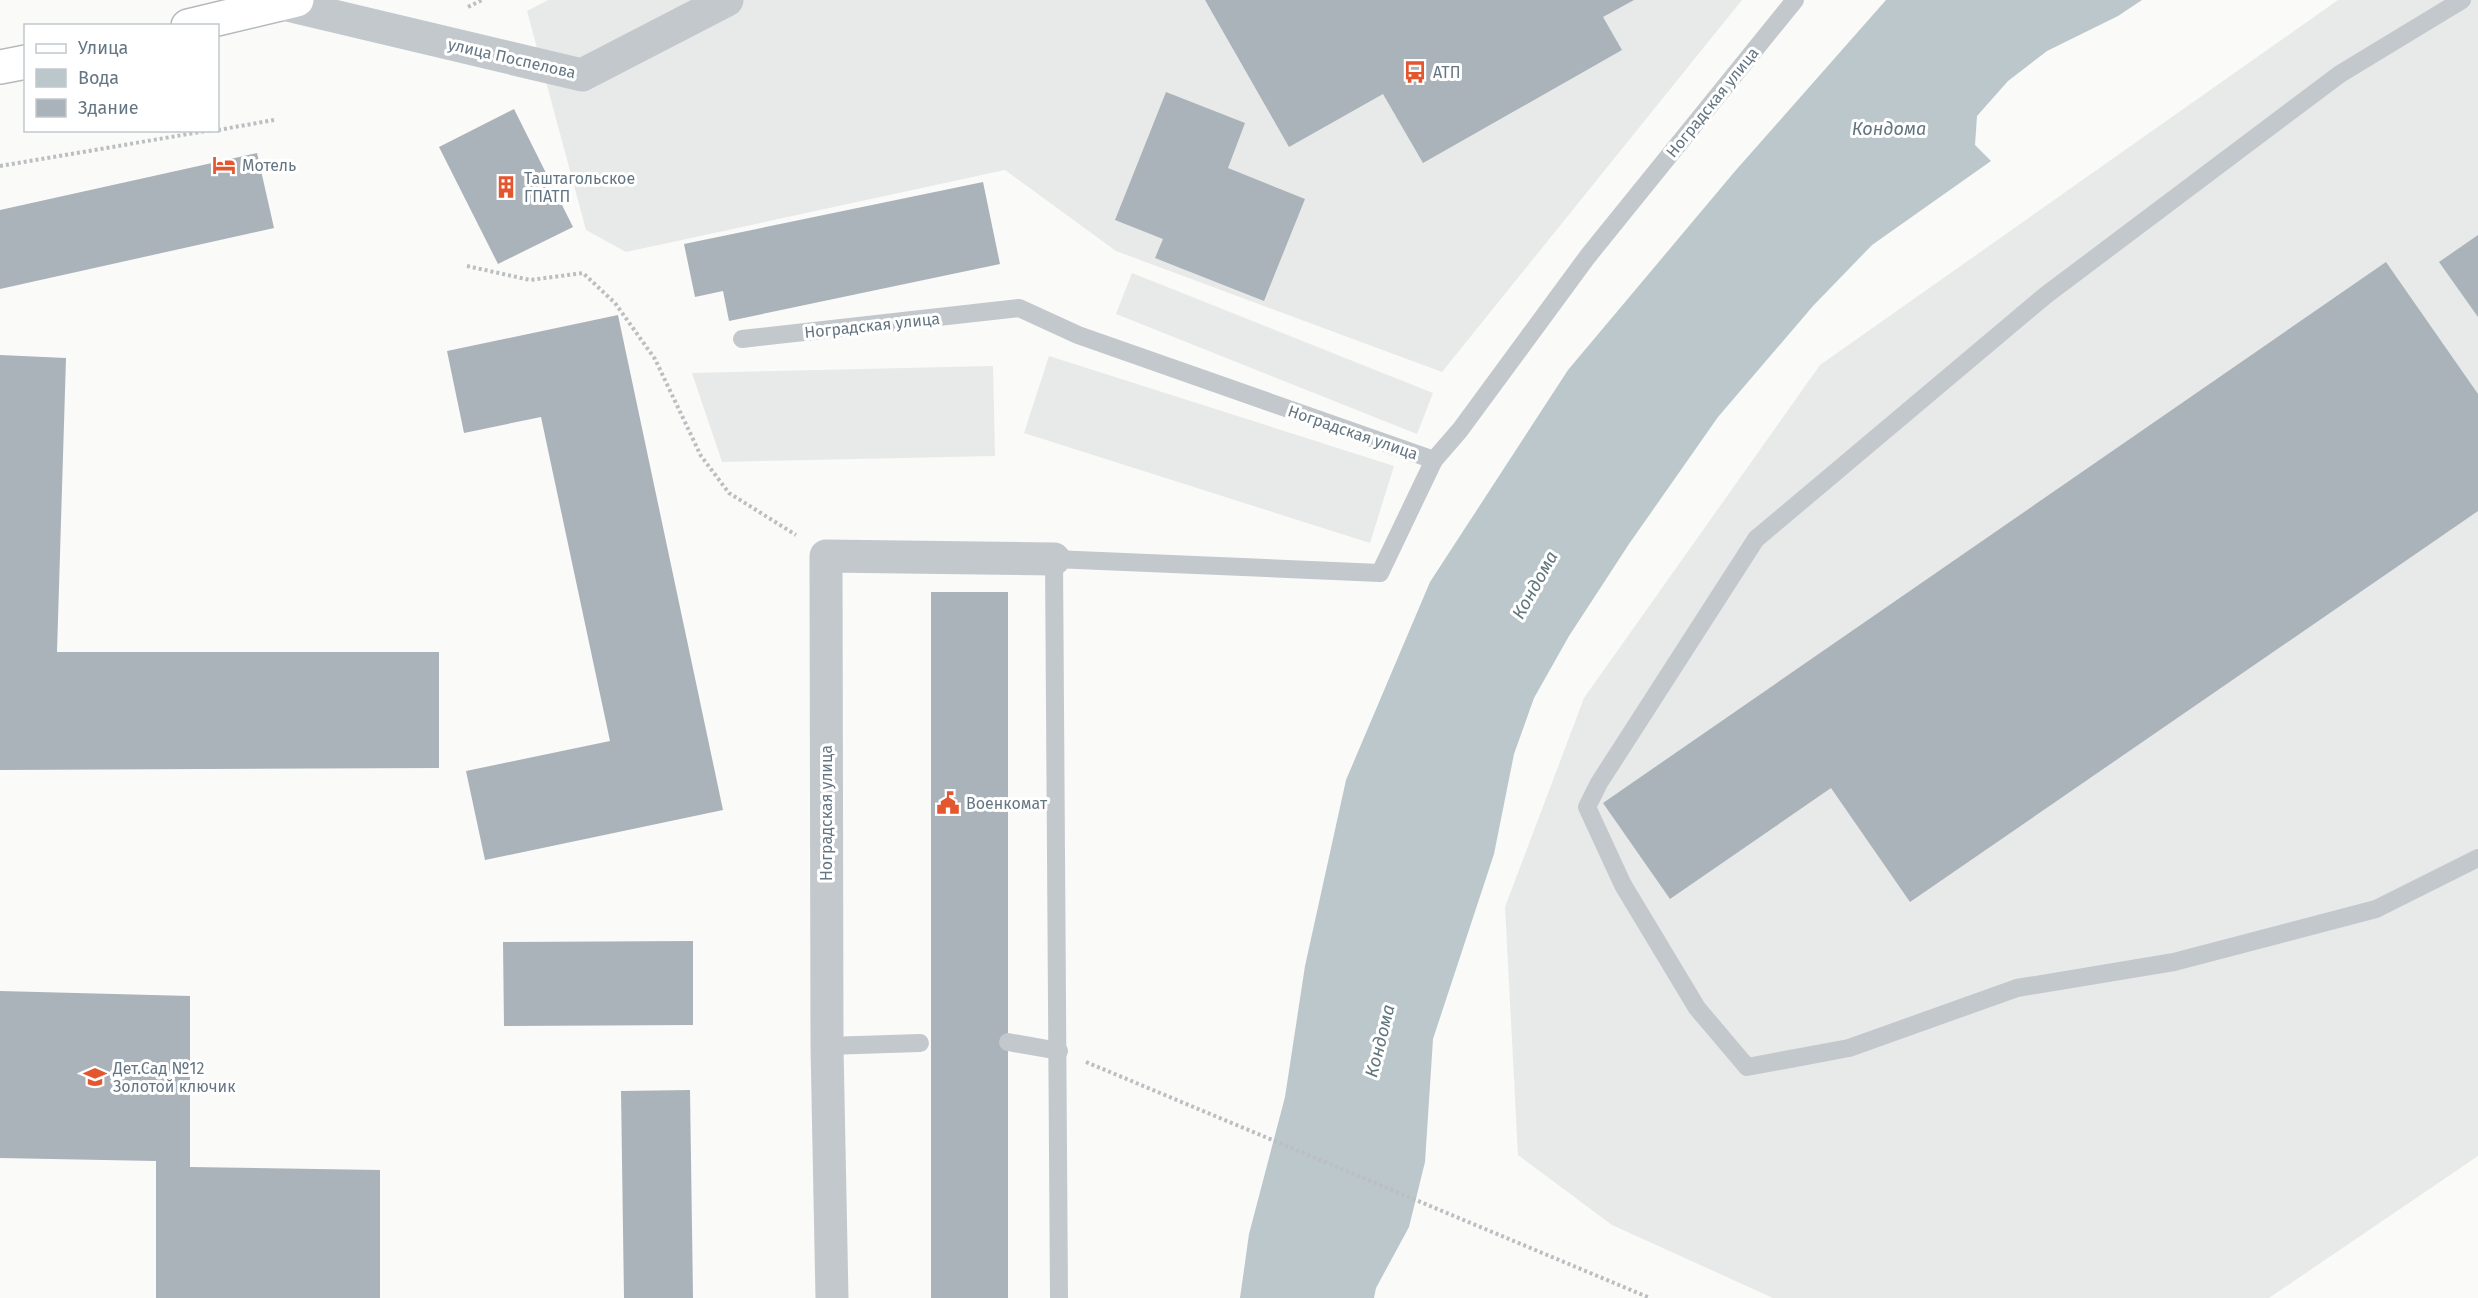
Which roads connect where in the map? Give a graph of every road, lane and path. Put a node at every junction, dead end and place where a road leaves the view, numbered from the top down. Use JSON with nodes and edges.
{"nodes":[{"id":1,"x":482,"y":0,"type":"edge"},
{"id":2,"x":727,"y":0,"type":"edge"},
{"id":3,"x":1795,"y":0,"type":"edge"},
{"id":4,"x":2462,"y":0,"type":"edge"},
{"id":5,"x":290,"y":2,"type":"edge"},
{"id":6,"x":468,"y":7,"type":"dead end"},
{"id":7,"x":196,"y":24,"type":"edge"},
{"id":8,"x":24,"y":62,"type":"edge"},
{"id":9,"x":0,"y":67,"type":"edge"},
{"id":10,"x":274,"y":120,"type":"dead end"},
{"id":11,"x":219,"y":130,"type":"edge"},
{"id":12,"x":200,"y":132,"type":"edge"},
{"id":13,"x":0,"y":166,"type":"edge"},
{"id":14,"x":467,"y":266,"type":"dead end"},
{"id":15,"x":742,"y":339,"type":"dead end"},
{"id":16,"x":1434,"y":460,"type":"junction"},
{"id":17,"x":826,"y":556,"type":"junction"},
{"id":18,"x":1054,"y":559,"type":"junction"},
{"id":19,"x":2478,"y":858,"type":"edge"},
{"id":20,"x":1008,"y":1042,"type":"dead end"},
{"id":21,"x":920,"y":1043,"type":"dead end"},
{"id":22,"x":827,"y":1046,"type":"junction"},
{"id":23,"x":1059,"y":1051,"type":"junction"},
{"id":24,"x":832,"y":1298,"type":"edge"},
{"id":25,"x":1059,"y":1298,"type":"edge"},
{"id":26,"x":1650,"y":1298,"type":"edge"}],
"edges":[{"from":1,"to":6,"type":"path"},
{"from":2,"to":5,"type":"street","name":"улица Поспелова"},
{"from":3,"to":16,"type":"lane","name":"Ноградская улица"},
{"from":4,"to":19,"type":"lane"},
{"from":5,"to":7,"type":"main road"},
{"from":8,"to":9,"type":"main road"},
{"from":10,"to":11,"type":"path"},
{"from":12,"to":13,"type":"path"},
{"from":14,"to":17,"type":"path"},
{"from":15,"to":16,"type":"lane","name":"Ноградская улица"},
{"from":16,"to":18,"type":"lane"},
{"from":17,"to":18,"type":"street"},
{"from":17,"to":22,"type":"street","name":"Ноградская улица"},
{"from":18,"to":23,"type":"lane"},
{"from":20,"to":23,"type":"lane"},
{"from":21,"to":22,"type":"lane"},
{"from":22,"to":24,"type":"street","name":"Ноградская улица"},
{"from":23,"to":25,"type":"lane"},
{"from":23,"to":26,"type":"path"}]}
